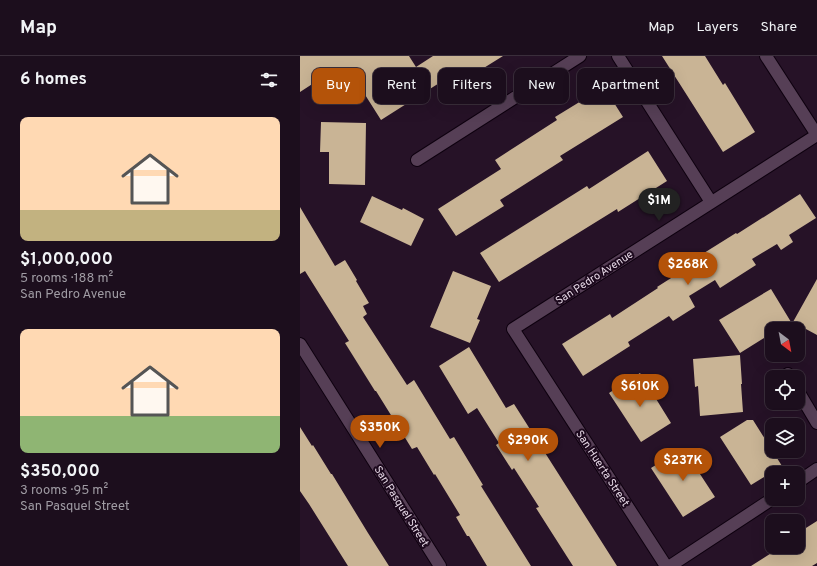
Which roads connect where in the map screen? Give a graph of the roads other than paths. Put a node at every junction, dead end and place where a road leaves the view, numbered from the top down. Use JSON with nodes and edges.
{"nodes":[{"id":1,"x":580,"y":56,"type":"edge"},
{"id":2,"x":618,"y":56,"type":"edge"},
{"id":3,"x":766,"y":56,"type":"edge"},
{"id":4,"x":817,"y":135,"type":"edge"},
{"id":5,"x":417,"y":160,"type":"dead end"},
{"id":6,"x":711,"y":202,"type":"junction"},
{"id":7,"x":513,"y":329,"type":"joint"},
{"id":8,"x":300,"y":344,"type":"edge"},
{"id":9,"x":805,"y":403,"type":"edge"},
{"id":10,"x":817,"y":424,"type":"edge"},
{"id":11,"x":817,"y":469,"type":"edge"},
{"id":12,"x":805,"y":477,"type":"edge"},
{"id":13,"x":765,"y":504,"type":"edge"},
{"id":14,"x":440,"y":566,"type":"edge"},
{"id":15,"x":666,"y":566,"type":"edge"},
{"id":16,"x":670,"y":566,"type":"edge"}],
"edges":[{"from":1,"to":5,"type":"street"},
{"from":2,"to":6,"type":"street"},
{"from":3,"to":4,"type":"street"},
{"from":4,"to":6,"type":"street","name":"San Pedro Avenue"},
{"from":6,"to":7,"type":"street","name":"San Pedro Avenue"},
{"from":7,"to":15,"type":"street","name":"San Huerta Street"},
{"from":8,"to":14,"type":"street","name":"San Pasquel Street"},
{"from":9,"to":10,"type":"street"},
{"from":11,"to":12,"type":"street"},
{"from":13,"to":16,"type":"street"}]}
